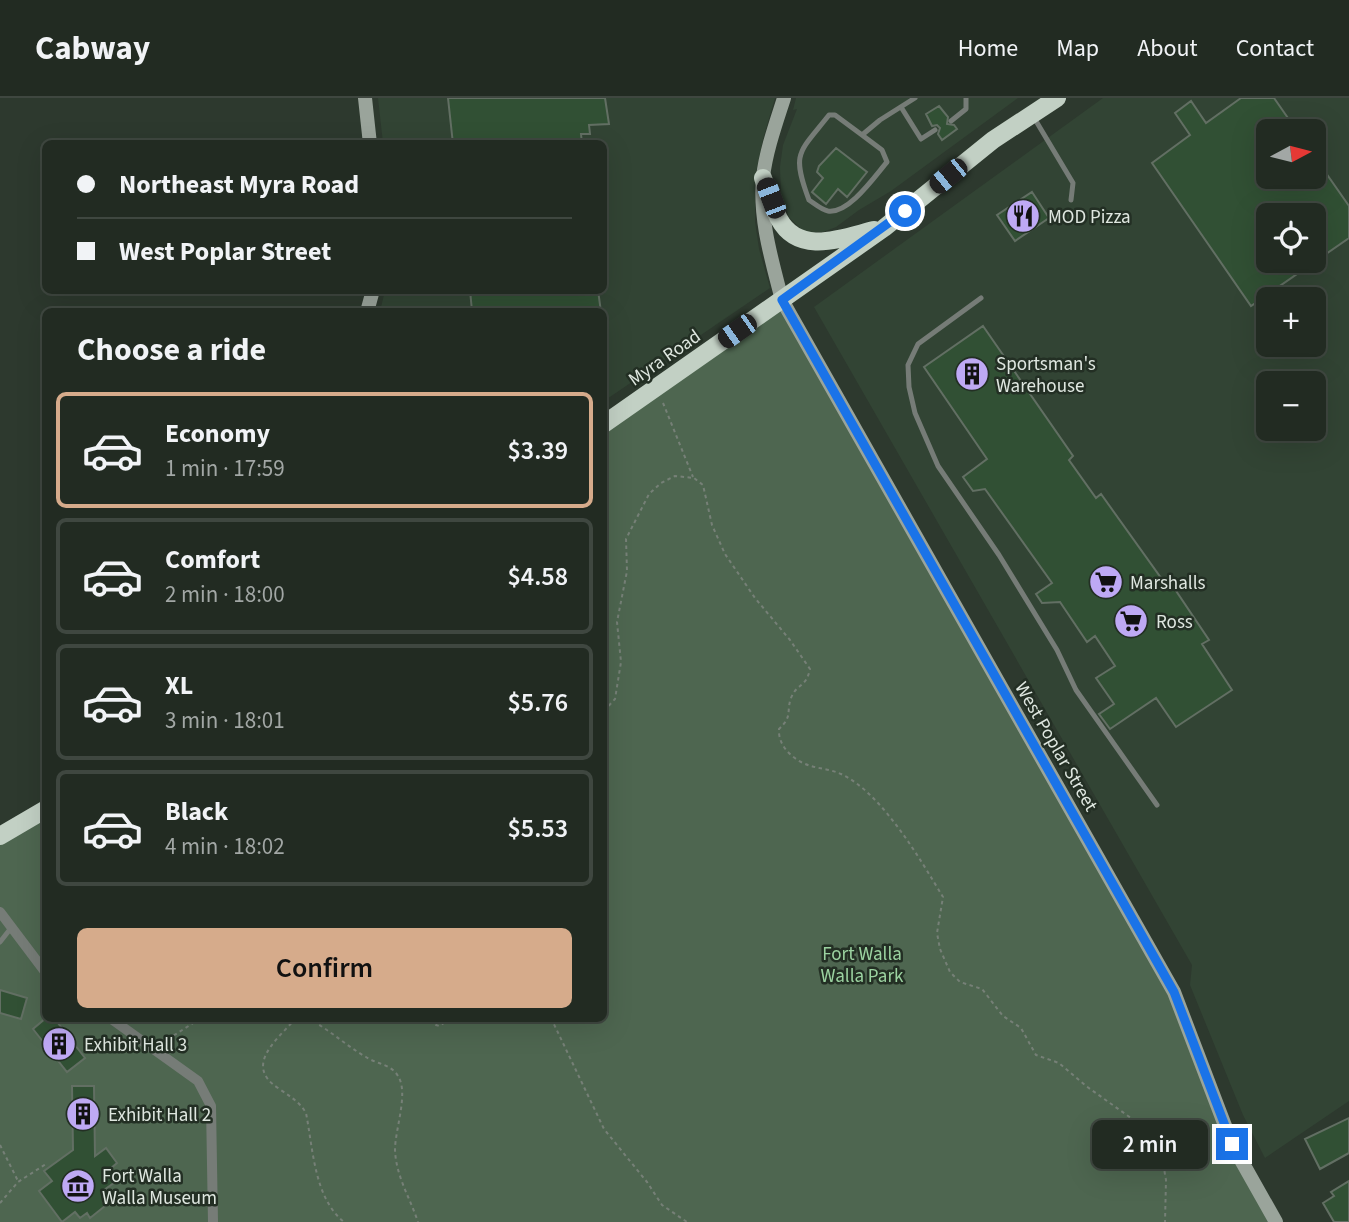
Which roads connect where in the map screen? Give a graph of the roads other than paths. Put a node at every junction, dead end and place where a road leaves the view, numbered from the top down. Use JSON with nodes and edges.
{"nodes":[{"id":1,"x":365,"y":98,"type":"edge"},
{"id":2,"x":784,"y":98,"type":"edge"},
{"id":3,"x":915,"y":98,"type":"edge"},
{"id":4,"x":967,"y":98,"type":"edge"},
{"id":5,"x":1057,"y":98,"type":"edge"},
{"id":6,"x":901,"y":107,"type":"junction"},
{"id":7,"x":1032,"y":115,"type":"junction"},
{"id":8,"x":951,"y":121,"type":"dead end"},
{"id":9,"x":935,"y":130,"type":"dead end"},
{"id":10,"x":862,"y":135,"type":"junction"},
{"id":11,"x":370,"y":140,"type":"edge"},
{"id":12,"x":763,"y":178,"type":"junction"},
{"id":13,"x":1071,"y":200,"type":"dead end"},
{"id":14,"x":884,"y":228,"type":"junction"},
{"id":15,"x":981,"y":298,"type":"dead end"},
{"id":16,"x":782,"y":300,"type":"junction"},
{"id":17,"x":607,"y":422,"type":"edge"},
{"id":18,"x":1157,"y":805,"type":"dead end"},
{"id":19,"x":42,"y":811,"type":"edge"},
{"id":20,"x":0,"y":836,"type":"edge"},
{"id":21,"x":0,"y":912,"type":"edge"},
{"id":22,"x":12,"y":928,"type":"junction"},
{"id":23,"x":0,"y":942,"type":"edge"},
{"id":24,"x":42,"y":968,"type":"edge"},
{"id":25,"x":116,"y":1022,"type":"edge"},
{"id":26,"x":213,"y":1222,"type":"edge"},
{"id":27,"x":1276,"y":1222,"type":"edge"}],
"edges":[{"from":1,"to":11,"type":"main road"},
{"from":2,"to":12,"type":"main road","name":"West Poplar Street"},
{"from":3,"to":6,"type":"lane"},
{"from":4,"to":8,"type":"lane"},
{"from":5,"to":7,"type":"highway","name":"Myra Road"},
{"from":6,"to":9,"type":"lane"},
{"from":6,"to":10,"type":"lane"},
{"from":7,"to":13,"type":"lane"},
{"from":7,"to":14,"type":"highway","name":"Myra Road"},
{"from":10,"to":10,"type":"lane"},
{"from":12,"to":14,"type":"highway"},
{"from":12,"to":16,"type":"main road","name":"West Poplar Street"},
{"from":14,"to":16,"type":"highway","name":"Myra Road"},
{"from":15,"to":18,"type":"lane"},
{"from":16,"to":17,"type":"highway","name":"Myra Road"},
{"from":16,"to":27,"type":"main road","name":"West Poplar Street"},
{"from":19,"to":20,"type":"highway"},
{"from":21,"to":22,"type":"street"},
{"from":22,"to":23,"type":"lane"},
{"from":22,"to":24,"type":"street"},
{"from":25,"to":26,"type":"street"}]}
